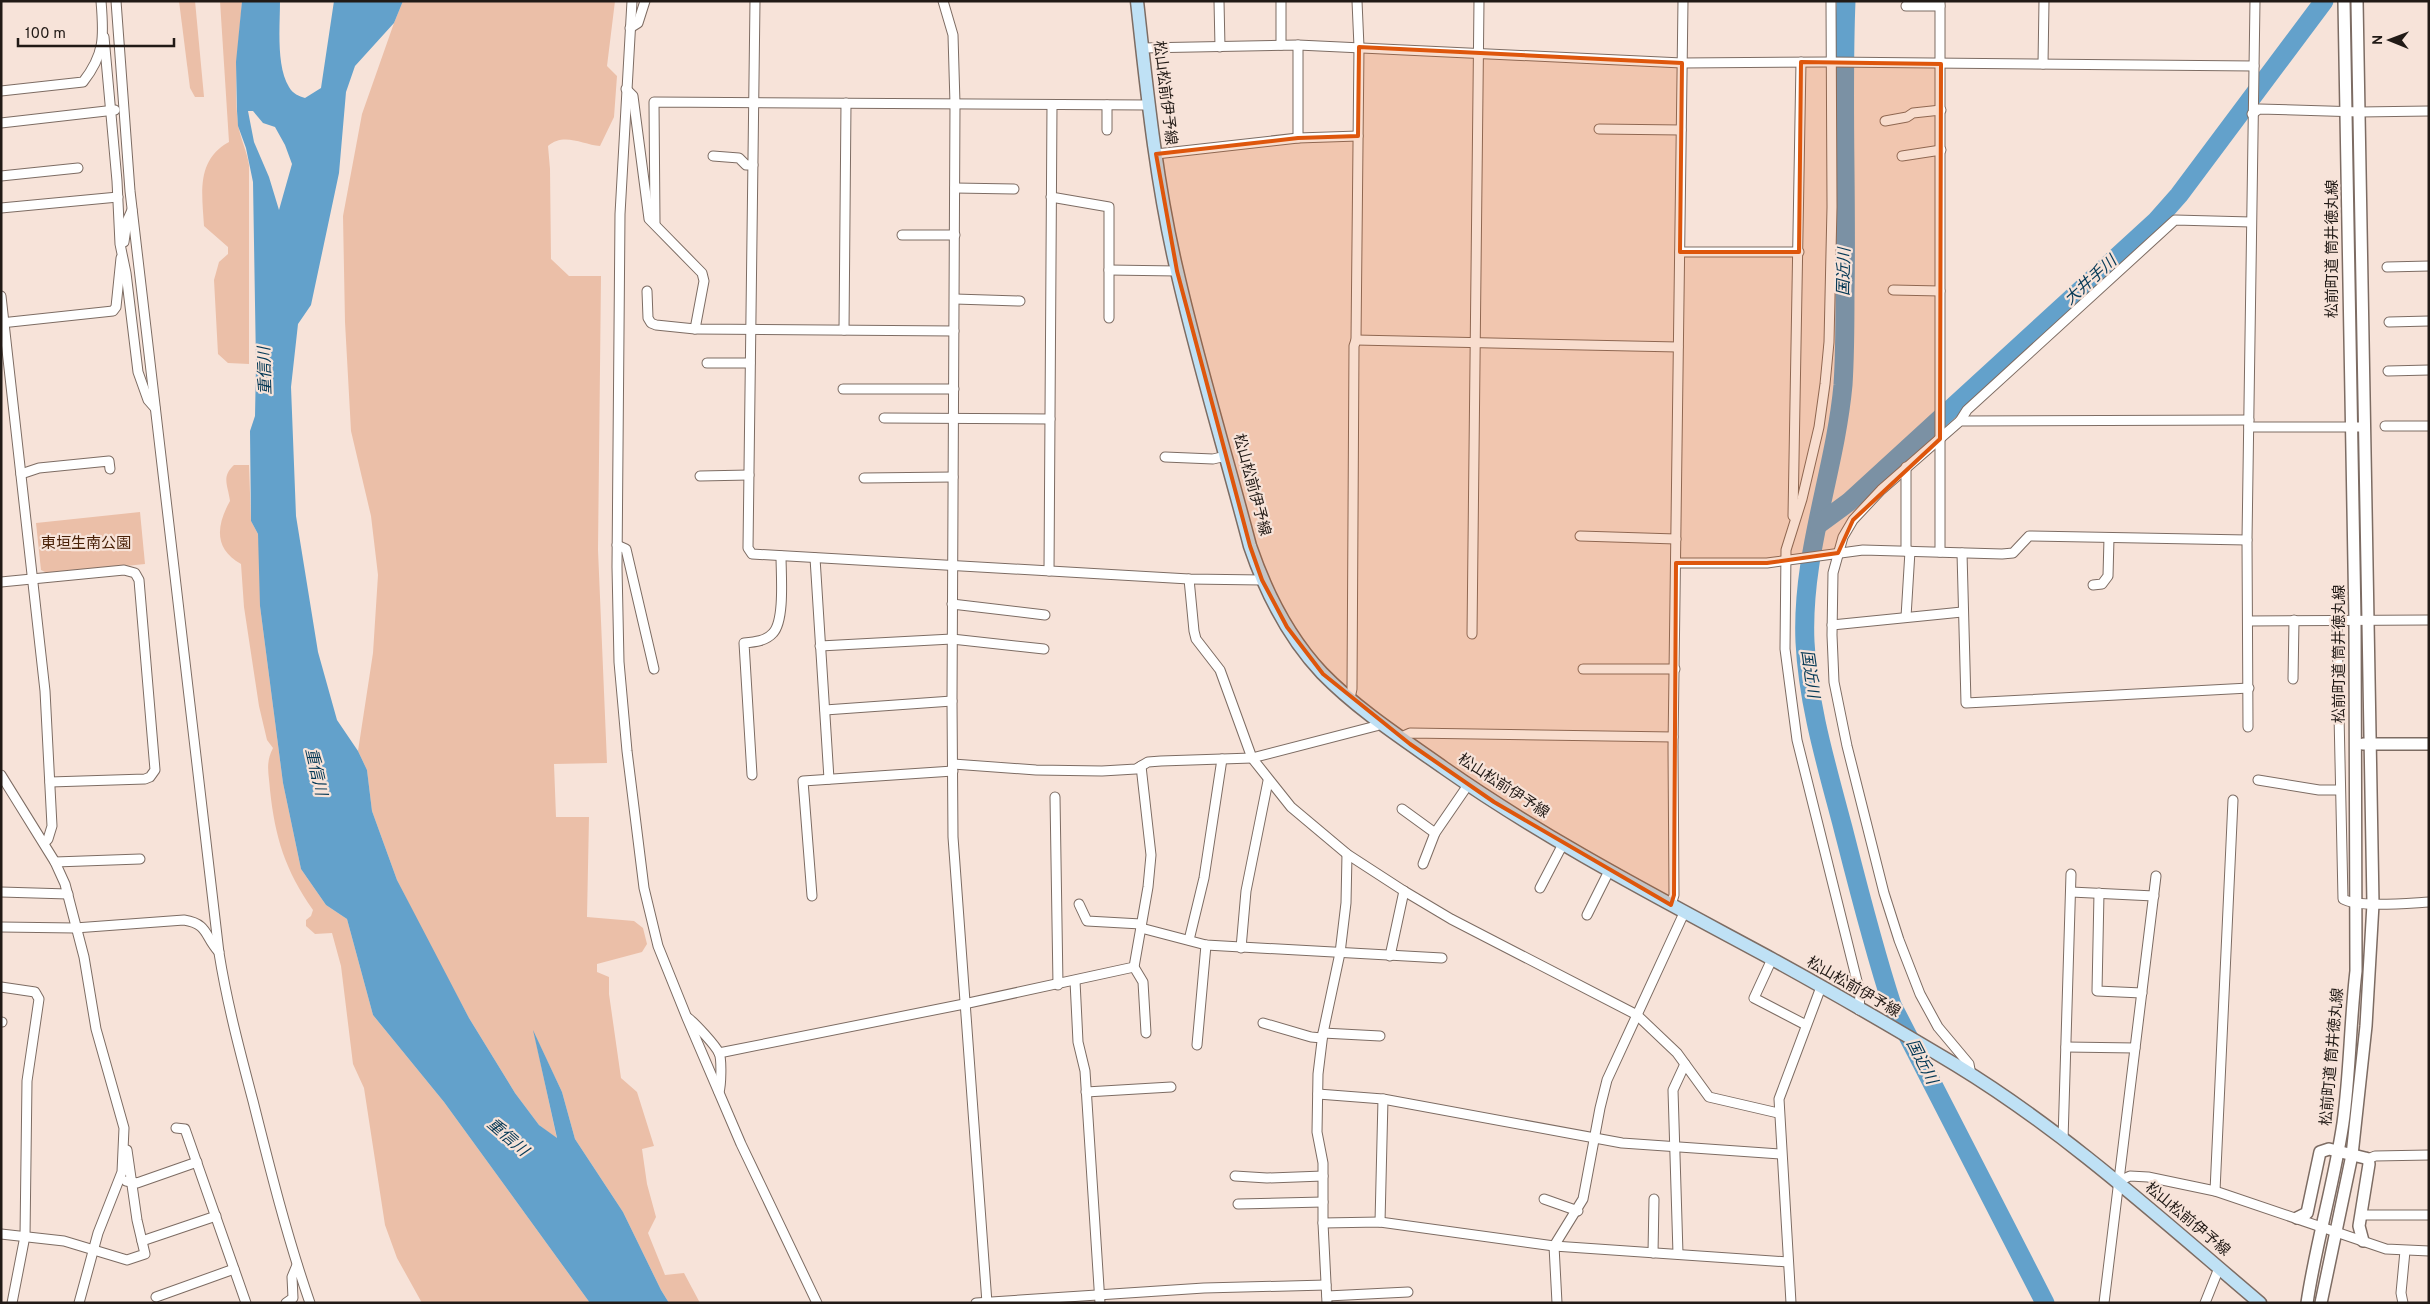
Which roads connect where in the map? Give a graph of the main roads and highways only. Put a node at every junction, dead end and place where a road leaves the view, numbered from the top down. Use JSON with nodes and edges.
{"nodes":[{"id":1,"x":1137,"y":1,"type":"edge"},
{"id":2,"x":2260,"y":1303,"type":"edge"}],
"edges":[{"from":1,"to":2,"type":"main road","name":"松山松前伊予線"}]}
